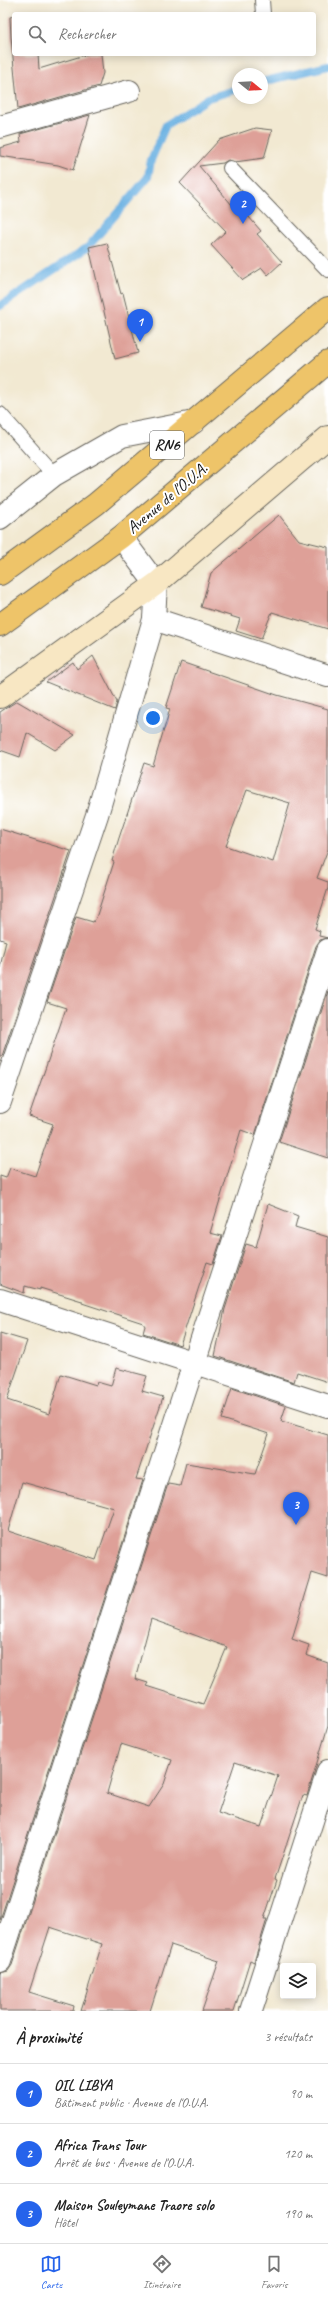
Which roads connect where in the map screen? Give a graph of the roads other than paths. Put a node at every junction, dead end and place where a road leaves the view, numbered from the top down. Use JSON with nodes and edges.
{"nodes":[{"id":1,"x":262,"y":0,"type":"edge"},
{"id":2,"x":263,"y":12,"type":"edge"},
{"id":3,"x":129,"y":91,"type":"dead end"},
{"id":4,"x":0,"y":127,"type":"edge"},
{"id":5,"x":230,"y":168,"type":"dead end"},
{"id":6,"x":328,"y":270,"type":"edge"},
{"id":7,"x":328,"y":308,"type":"edge"},
{"id":8,"x":328,"y":362,"type":"edge"},
{"id":9,"x":0,"y":414,"type":"edge"},
{"id":10,"x":194,"y":422,"type":"junction"},
{"id":11,"x":328,"y":437,"type":"edge"},
{"id":12,"x":54,"y":475,"type":"junction"},
{"id":13,"x":0,"y":518,"type":"edge"},
{"id":14,"x":121,"y":537,"type":"junction"},
{"id":15,"x":0,"y":574,"type":"edge"},
{"id":16,"x":156,"y":584,"type":"junction"},
{"id":17,"x":154,"y":619,"type":"junction"},
{"id":18,"x":0,"y":625,"type":"edge"},
{"id":19,"x":328,"y":676,"type":"edge"},
{"id":20,"x":0,"y":697,"type":"edge"},
{"id":21,"x":328,"y":950,"type":"edge"},
{"id":22,"x":0,"y":1102,"type":"edge"},
{"id":23,"x":0,"y":1300,"type":"edge"},
{"id":24,"x":194,"y":1363,"type":"junction"},
{"id":25,"x":328,"y":1406,"type":"edge"},
{"id":26,"x":328,"y":1771,"type":"edge"},
{"id":27,"x":0,"y":1961,"type":"edge"},
{"id":28,"x":251,"y":2011,"type":"edge"}],
"edges":[{"from":1,"to":2,"type":"lane"},
{"from":3,"to":4,"type":"street"},
{"from":5,"to":6,"type":"lane"},
{"from":7,"to":10,"type":"highway","number":"RN6"},
{"from":8,"to":14,"type":"highway","name":"Avenue de l'O.U.A.","number":"RN6"},
{"from":9,"to":12,"type":"lane"},
{"from":10,"to":12,"type":"street"},
{"from":10,"to":15,"type":"highway","number":"RN6"},
{"from":11,"to":16,"type":"street"},
{"from":12,"to":13,"type":"street"},
{"from":14,"to":16,"type":"street"},
{"from":14,"to":18,"type":"highway","name":"Avenue de l'O.U.A.","number":"RN6"},
{"from":16,"to":17,"type":"street"},
{"from":16,"to":20,"type":"street"},
{"from":17,"to":19,"type":"street"},
{"from":17,"to":22,"type":"street"},
{"from":21,"to":24,"type":"street"},
{"from":23,"to":24,"type":"street"},
{"from":24,"to":25,"type":"street"},
{"from":24,"to":27,"type":"street"},
{"from":26,"to":28,"type":"street"}]}
